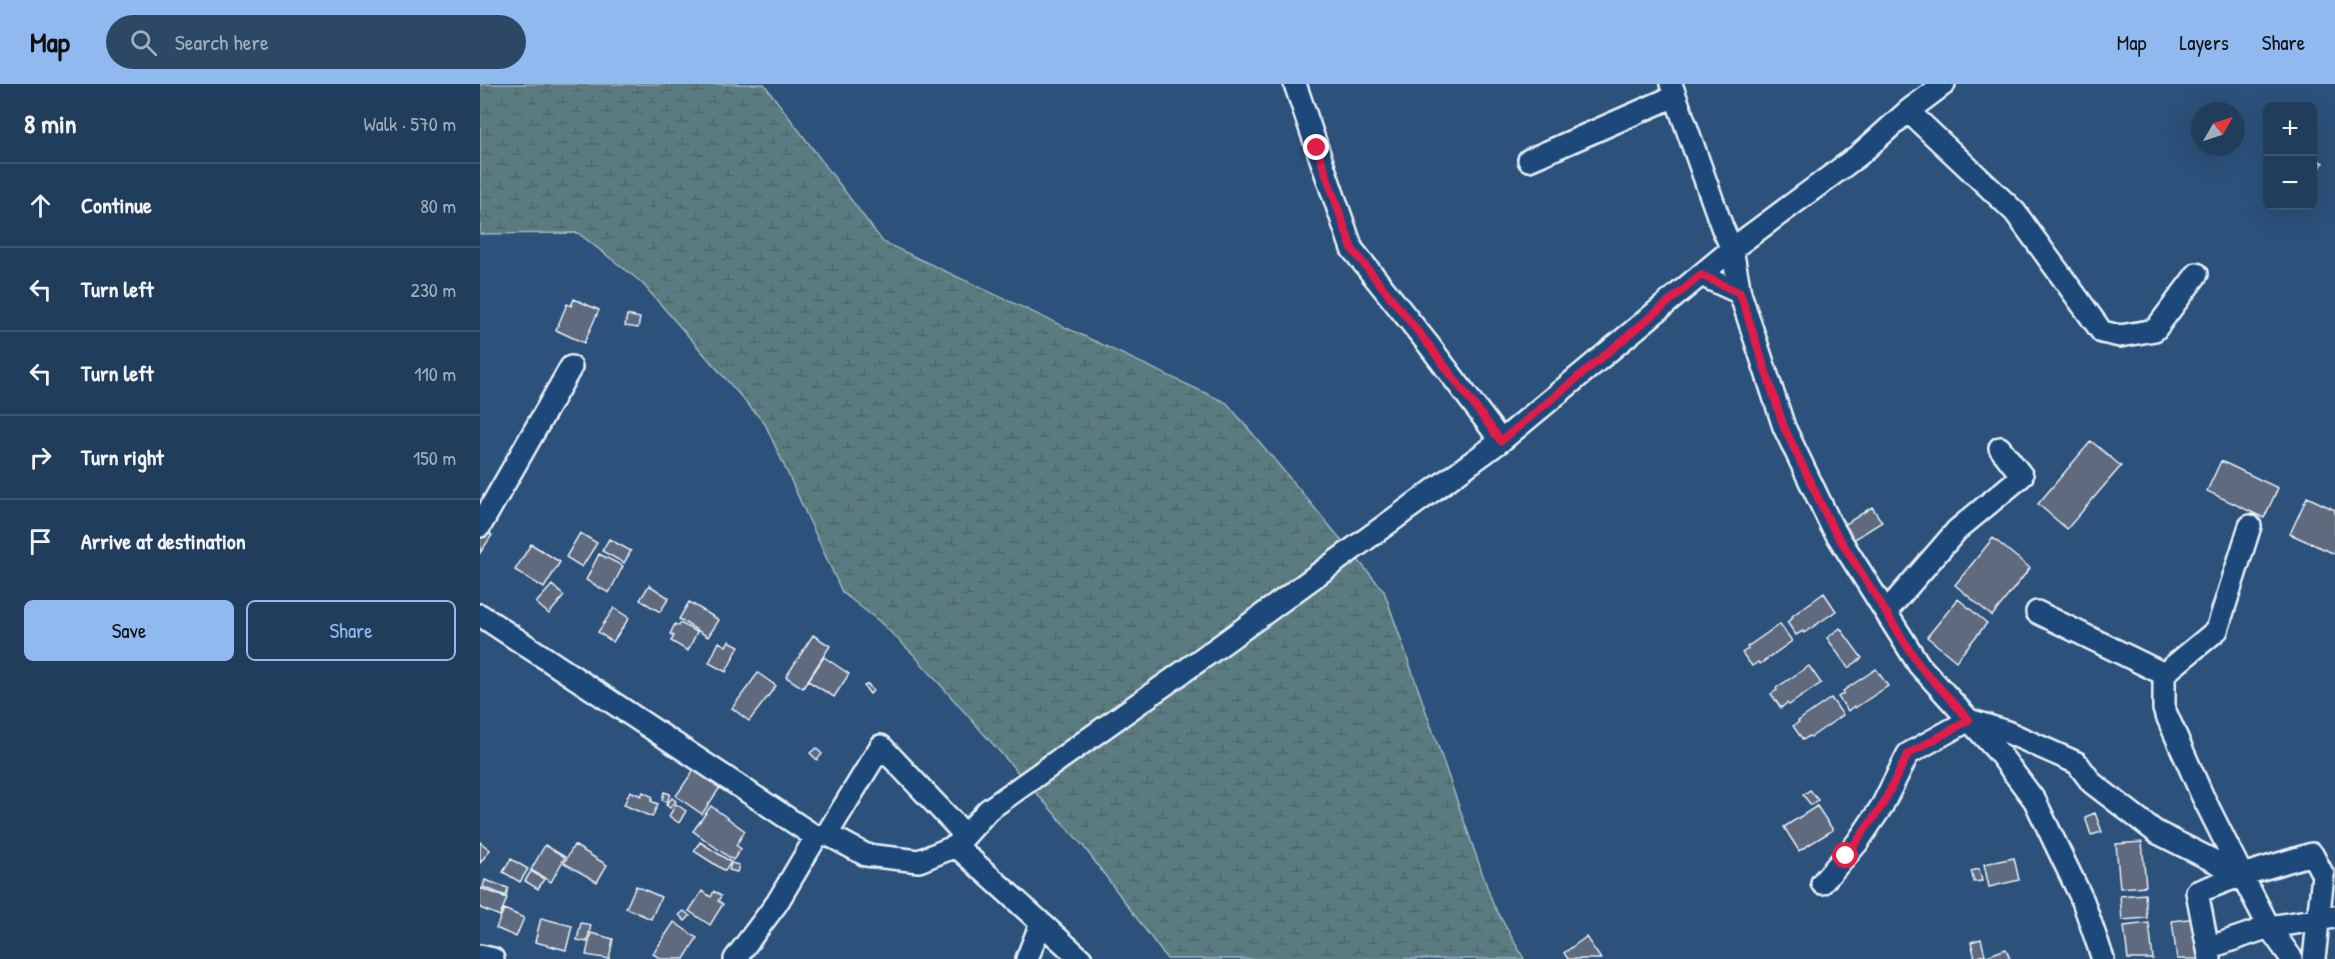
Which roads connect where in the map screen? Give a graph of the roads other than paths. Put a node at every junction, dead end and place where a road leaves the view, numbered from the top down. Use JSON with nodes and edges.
{"nodes":[{"id":1,"x":1295,"y":84,"type":"edge"},
{"id":2,"x":1944,"y":84,"type":"edge"},
{"id":3,"x":1673,"y":90,"type":"edge"},
{"id":4,"x":1908,"y":111,"type":"junction"},
{"id":5,"x":1529,"y":160,"type":"dead end"},
{"id":6,"x":1732,"y":249,"type":"junction"},
{"id":7,"x":2197,"y":274,"type":"dead end"},
{"id":8,"x":1701,"y":275,"type":"junction"},
{"id":9,"x":1740,"y":293,"type":"junction"},
{"id":10,"x":571,"y":367,"type":"dead end"},
{"id":11,"x":1501,"y":441,"type":"junction"},
{"id":12,"x":2000,"y":448,"type":"dead end"},
{"id":13,"x":480,"y":526,"type":"edge"},
{"id":14,"x":2250,"y":526,"type":"dead end"},
{"id":15,"x":1886,"y":612,"type":"junction"},
{"id":16,"x":2037,"y":612,"type":"dead end"},
{"id":17,"x":480,"y":615,"type":"edge"},
{"id":18,"x":2164,"y":674,"type":"junction"},
{"id":19,"x":1969,"y":720,"type":"junction"},
{"id":20,"x":821,"y":836,"type":"junction"},
{"id":21,"x":961,"y":840,"type":"junction"},
{"id":22,"x":2242,"y":875,"type":"junction"},
{"id":23,"x":1822,"y":883,"type":"dead end"},
{"id":24,"x":2326,"y":919,"type":"edge"},
{"id":25,"x":1041,"y":923,"type":"junction"},
{"id":26,"x":2269,"y":927,"type":"junction"},
{"id":27,"x":2209,"y":953,"type":"edge"},
{"id":28,"x":480,"y":956,"type":"edge"},
{"id":29,"x":493,"y":959,"type":"edge"},
{"id":30,"x":735,"y":959,"type":"edge"},
{"id":31,"x":1027,"y":959,"type":"edge"},
{"id":32,"x":1081,"y":959,"type":"edge"},
{"id":33,"x":2103,"y":959,"type":"edge"},
{"id":34,"x":2292,"y":959,"type":"edge"},
{"id":35,"x":2314,"y":959,"type":"edge"}],
"edges":[{"from":1,"to":11,"type":"street"},
{"from":2,"to":4,"type":"street"},
{"from":3,"to":5,"type":"street"},
{"from":3,"to":6,"type":"street"},
{"from":4,"to":6,"type":"street"},
{"from":4,"to":7,"type":"street"},
{"from":6,"to":8,"type":"street"},
{"from":6,"to":9,"type":"street"},
{"from":8,"to":9,"type":"street"},
{"from":8,"to":11,"type":"street"},
{"from":9,"to":15,"type":"street"},
{"from":10,"to":13,"type":"street"},
{"from":11,"to":21,"type":"street"},
{"from":12,"to":15,"type":"street"},
{"from":14,"to":18,"type":"street"},
{"from":15,"to":19,"type":"street"},
{"from":16,"to":18,"type":"street"},
{"from":17,"to":20,"type":"street"},
{"from":18,"to":22,"type":"street"},
{"from":19,"to":22,"type":"street"},
{"from":19,"to":23,"type":"street"},
{"from":19,"to":33,"type":"street"},
{"from":20,"to":21,"type":"street"},
{"from":20,"to":21,"type":"street"},
{"from":20,"to":30,"type":"street"},
{"from":21,"to":25,"type":"street"},
{"from":22,"to":24,"type":"street"},
{"from":22,"to":26,"type":"street"},
{"from":22,"to":27,"type":"street"},
{"from":24,"to":26,"type":"street"},
{"from":24,"to":35,"type":"street"},
{"from":25,"to":31,"type":"street"},
{"from":25,"to":32,"type":"street"},
{"from":26,"to":27,"type":"street"},
{"from":26,"to":34,"type":"street"},
{"from":28,"to":29,"type":"street"}]}
